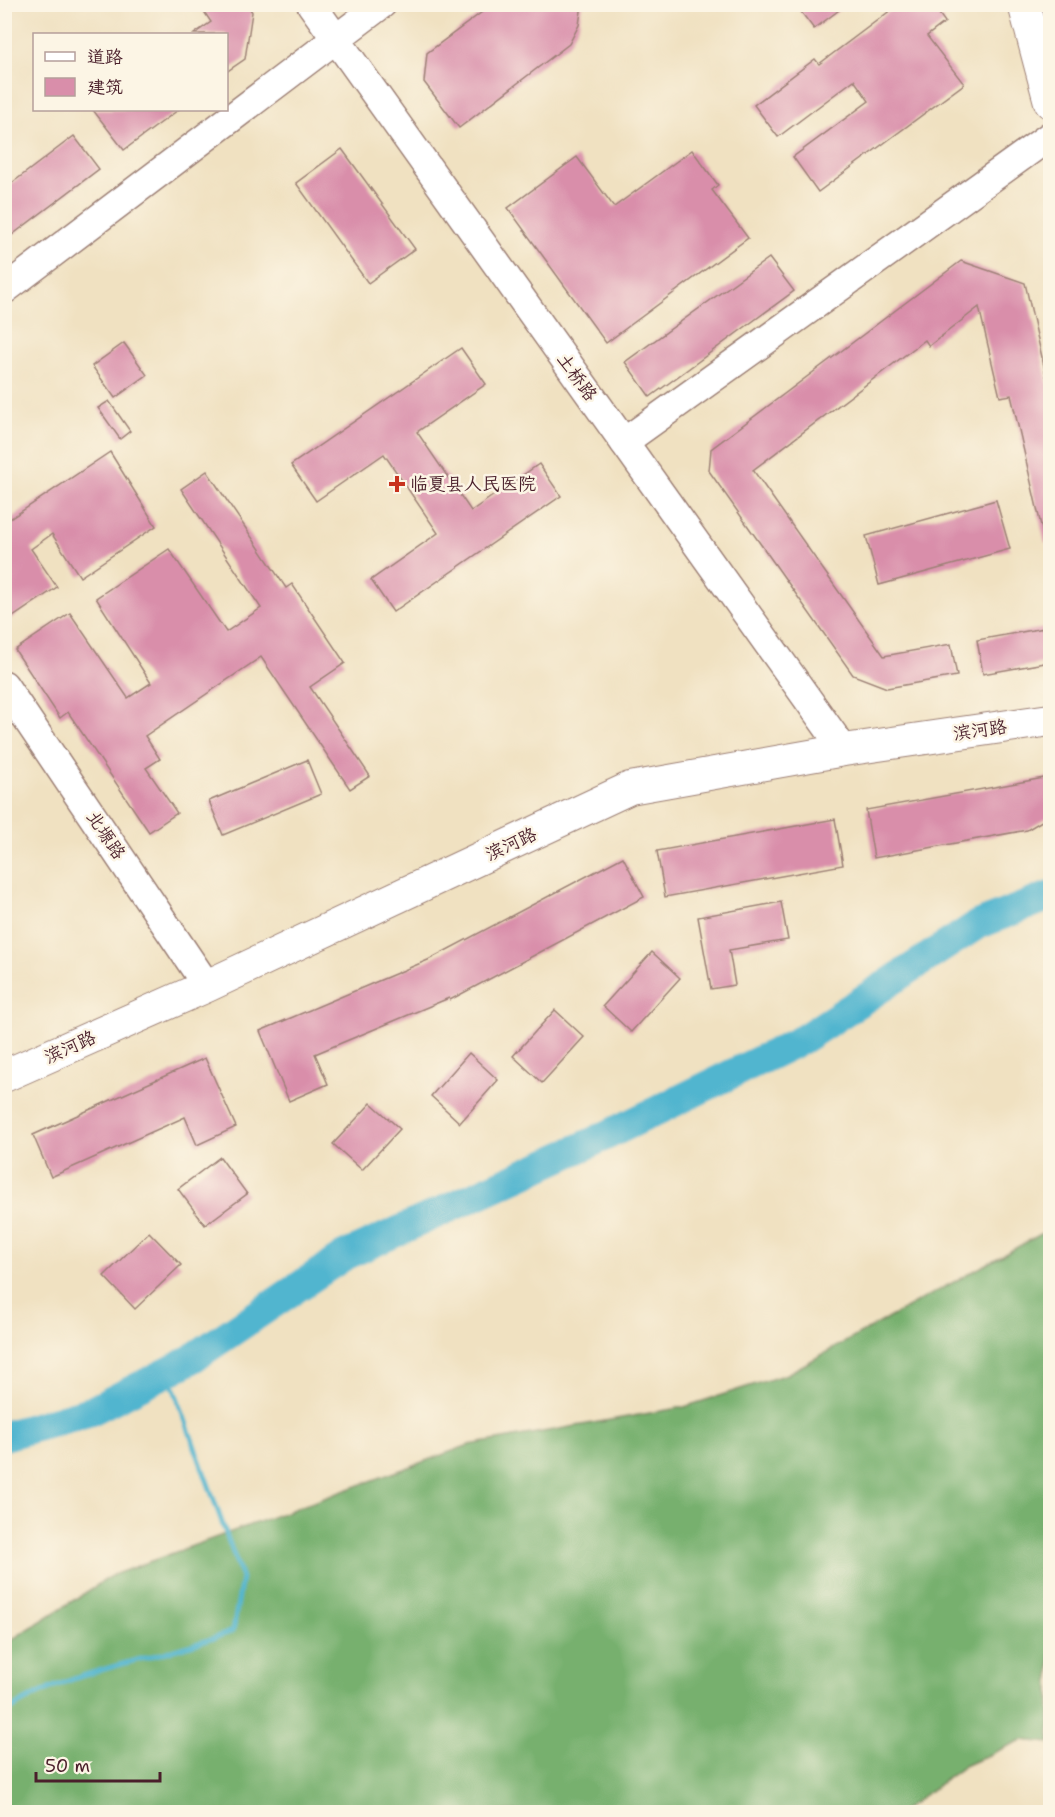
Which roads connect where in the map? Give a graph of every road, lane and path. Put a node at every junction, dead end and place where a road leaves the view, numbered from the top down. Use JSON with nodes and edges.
{"nodes":[{"id":1,"x":311,"y":4,"type":"edge"},
{"id":2,"x":382,"y":4,"type":"edge"},
{"id":3,"x":1024,"y":4,"type":"edge"},
{"id":4,"x":335,"y":39,"type":"junction"},
{"id":5,"x":1050,"y":102,"type":"edge"},
{"id":6,"x":1050,"y":136,"type":"edge"},
{"id":7,"x":4,"y":290,"type":"edge"},
{"id":8,"x":624,"y":442,"type":"junction"},
{"id":9,"x":4,"y":685,"type":"edge"},
{"id":10,"x":1050,"y":720,"type":"edge"},
{"id":11,"x":844,"y":750,"type":"junction"},
{"id":12,"x":207,"y":986,"type":"junction"},
{"id":13,"x":4,"y":1076,"type":"edge"}],
"edges":[{"from":1,"to":4,"type":"street","name":"土桥路"},
{"from":2,"to":4,"type":"street"},
{"from":3,"to":5,"type":"main road"},
{"from":4,"to":7,"type":"street"},
{"from":4,"to":8,"type":"street","name":"土桥路"},
{"from":6,"to":8,"type":"street"},
{"from":8,"to":11,"type":"street","name":"土桥路"},
{"from":9,"to":12,"type":"street","name":"北塬路"},
{"from":10,"to":11,"type":"main road","name":"滨河路"},
{"from":11,"to":12,"type":"main road","name":"滨河路"},
{"from":12,"to":13,"type":"main road","name":"滨河路"}]}
